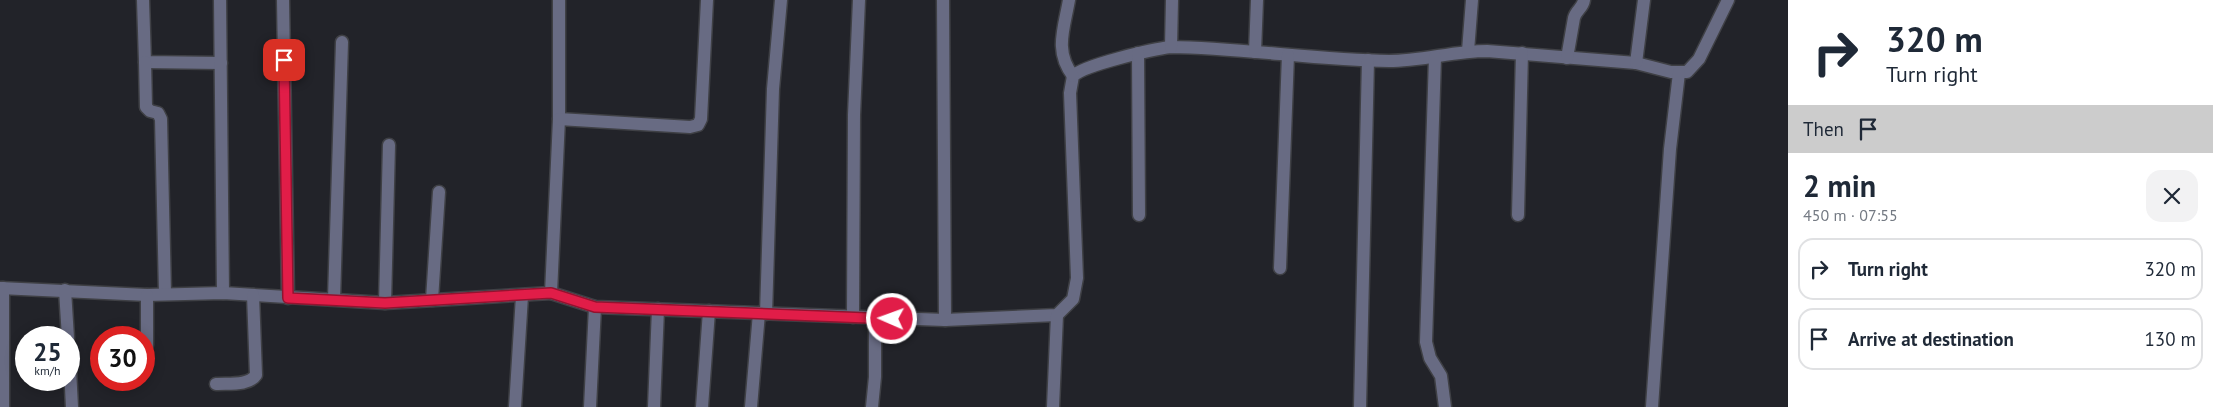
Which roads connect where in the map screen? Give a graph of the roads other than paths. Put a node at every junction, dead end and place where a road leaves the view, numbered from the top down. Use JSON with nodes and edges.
{"nodes":[{"id":1,"x":143,"y":0,"type":"edge"},
{"id":2,"x":220,"y":0,"type":"edge"},
{"id":3,"x":283,"y":0,"type":"edge"},
{"id":4,"x":559,"y":0,"type":"edge"},
{"id":5,"x":707,"y":0,"type":"edge"},
{"id":6,"x":781,"y":0,"type":"edge"},
{"id":7,"x":859,"y":0,"type":"edge"},
{"id":8,"x":943,"y":0,"type":"edge"},
{"id":9,"x":1069,"y":0,"type":"edge"},
{"id":10,"x":1172,"y":0,"type":"edge"},
{"id":11,"x":1257,"y":0,"type":"edge"},
{"id":12,"x":1472,"y":0,"type":"edge"},
{"id":13,"x":1584,"y":0,"type":"edge"},
{"id":14,"x":1644,"y":0,"type":"edge"},
{"id":15,"x":1728,"y":0,"type":"edge"},
{"id":16,"x":342,"y":42,"type":"dead end"},
{"id":17,"x":1171,"y":46,"type":"junction"},
{"id":18,"x":1468,"y":51,"type":"junction"},
{"id":19,"x":1255,"y":52,"type":"junction"},
{"id":20,"x":1138,"y":53,"type":"junction"},
{"id":21,"x":1522,"y":53,"type":"junction"},
{"id":22,"x":1288,"y":55,"type":"junction"},
{"id":23,"x":1434,"y":57,"type":"junction"},
{"id":24,"x":1567,"y":58,"type":"junction"},
{"id":25,"x":1368,"y":60,"type":"junction"},
{"id":26,"x":144,"y":62,"type":"junction"},
{"id":27,"x":221,"y":63,"type":"junction"},
{"id":28,"x":1636,"y":63,"type":"junction"},
{"id":29,"x":1679,"y":73,"type":"junction"},
{"id":30,"x":1073,"y":76,"type":"junction"},
{"id":31,"x":558,"y":119,"type":"junction"},
{"id":32,"x":389,"y":145,"type":"dead end"},
{"id":33,"x":439,"y":192,"type":"dead end"},
{"id":34,"x":1139,"y":215,"type":"dead end"},
{"id":35,"x":1518,"y":215,"type":"dead end"},
{"id":36,"x":1280,"y":268,"type":"dead end"},
{"id":37,"x":1,"y":288,"type":"edge"},
{"id":38,"x":65,"y":290,"type":"junction"},
{"id":39,"x":164,"y":293,"type":"junction"},
{"id":40,"x":223,"y":293,"type":"junction"},
{"id":41,"x":551,"y":293,"type":"junction"},
{"id":42,"x":147,"y":295,"type":"junction"},
{"id":43,"x":253,"y":295,"type":"junction"},
{"id":44,"x":522,"y":296,"type":"junction"},
{"id":45,"x":288,"y":298,"type":"junction"},
{"id":46,"x":334,"y":299,"type":"junction"},
{"id":47,"x":432,"y":300,"type":"junction"},
{"id":48,"x":385,"y":303,"type":"junction"},
{"id":49,"x":595,"y":307,"type":"junction"},
{"id":50,"x":658,"y":309,"type":"junction"},
{"id":51,"x":709,"y":311,"type":"junction"},
{"id":52,"x":763,"y":314,"type":"junction"},
{"id":53,"x":1057,"y":314,"type":"junction"},
{"id":54,"x":853,"y":317,"type":"junction"},
{"id":55,"x":874,"y":318,"type":"junction"},
{"id":56,"x":945,"y":320,"type":"junction"},
{"id":57,"x":67,"y":326,"type":"edge"},
{"id":58,"x":147,"y":326,"type":"edge"},
{"id":59,"x":216,"y":384,"type":"dead end"},
{"id":60,"x":71,"y":391,"type":"edge"},
{"id":61,"x":2,"y":406,"type":"edge"},
{"id":62,"x":72,"y":407,"type":"edge"},
{"id":63,"x":514,"y":407,"type":"edge"},
{"id":64,"x":590,"y":407,"type":"edge"},
{"id":65,"x":654,"y":407,"type":"edge"},
{"id":66,"x":702,"y":407,"type":"edge"},
{"id":67,"x":751,"y":407,"type":"edge"},
{"id":68,"x":872,"y":407,"type":"edge"},
{"id":69,"x":1053,"y":407,"type":"edge"},
{"id":70,"x":1360,"y":407,"type":"edge"},
{"id":71,"x":1445,"y":407,"type":"edge"},
{"id":72,"x":1652,"y":407,"type":"edge"}],
"edges":[{"from":1,"to":26,"type":"street"},
{"from":2,"to":27,"type":"street"},
{"from":3,"to":45,"type":"street"},
{"from":4,"to":31,"type":"street"},
{"from":5,"to":31,"type":"street"},
{"from":6,"to":52,"type":"street"},
{"from":7,"to":54,"type":"street"},
{"from":8,"to":56,"type":"street"},
{"from":9,"to":30,"type":"street"},
{"from":10,"to":17,"type":"street"},
{"from":11,"to":19,"type":"street"},
{"from":12,"to":18,"type":"street"},
{"from":13,"to":24,"type":"street"},
{"from":14,"to":28,"type":"street"},
{"from":15,"to":29,"type":"street"},
{"from":16,"to":46,"type":"street"},
{"from":17,"to":19,"type":"street"},
{"from":17,"to":20,"type":"street"},
{"from":18,"to":21,"type":"street"},
{"from":18,"to":23,"type":"street"},
{"from":19,"to":22,"type":"street"},
{"from":20,"to":30,"type":"street"},
{"from":20,"to":34,"type":"street"},
{"from":21,"to":24,"type":"street"},
{"from":21,"to":35,"type":"street"},
{"from":22,"to":25,"type":"street"},
{"from":22,"to":36,"type":"street"},
{"from":23,"to":25,"type":"street"},
{"from":23,"to":71,"type":"street"},
{"from":24,"to":28,"type":"street"},
{"from":25,"to":70,"type":"street"},
{"from":26,"to":27,"type":"street"},
{"from":26,"to":39,"type":"street"},
{"from":27,"to":40,"type":"street"},
{"from":28,"to":29,"type":"street"},
{"from":29,"to":72,"type":"street"},
{"from":30,"to":53,"type":"street"},
{"from":31,"to":41,"type":"street"},
{"from":32,"to":48,"type":"street"},
{"from":33,"to":47,"type":"street"},
{"from":37,"to":38,"type":"street"},
{"from":37,"to":61,"type":"street"},
{"from":38,"to":42,"type":"street"},
{"from":38,"to":57,"type":"street"},
{"from":39,"to":40,"type":"street"},
{"from":39,"to":42,"type":"street"},
{"from":40,"to":43,"type":"street"},
{"from":41,"to":44,"type":"street"},
{"from":41,"to":49,"type":"street"},
{"from":42,"to":58,"type":"street"},
{"from":43,"to":45,"type":"street"},
{"from":43,"to":59,"type":"street"},
{"from":44,"to":47,"type":"street"},
{"from":44,"to":63,"type":"street"},
{"from":45,"to":46,"type":"street"},
{"from":46,"to":48,"type":"street"},
{"from":47,"to":48,"type":"street"},
{"from":49,"to":50,"type":"street"},
{"from":49,"to":64,"type":"street"},
{"from":50,"to":51,"type":"street"},
{"from":50,"to":65,"type":"street"},
{"from":51,"to":52,"type":"street"},
{"from":51,"to":66,"type":"street"},
{"from":52,"to":54,"type":"street"},
{"from":52,"to":67,"type":"street"},
{"from":53,"to":56,"type":"street"},
{"from":53,"to":69,"type":"street"},
{"from":54,"to":55,"type":"street"},
{"from":55,"to":56,"type":"street"},
{"from":55,"to":68,"type":"street"},
{"from":60,"to":62,"type":"street"}]}
